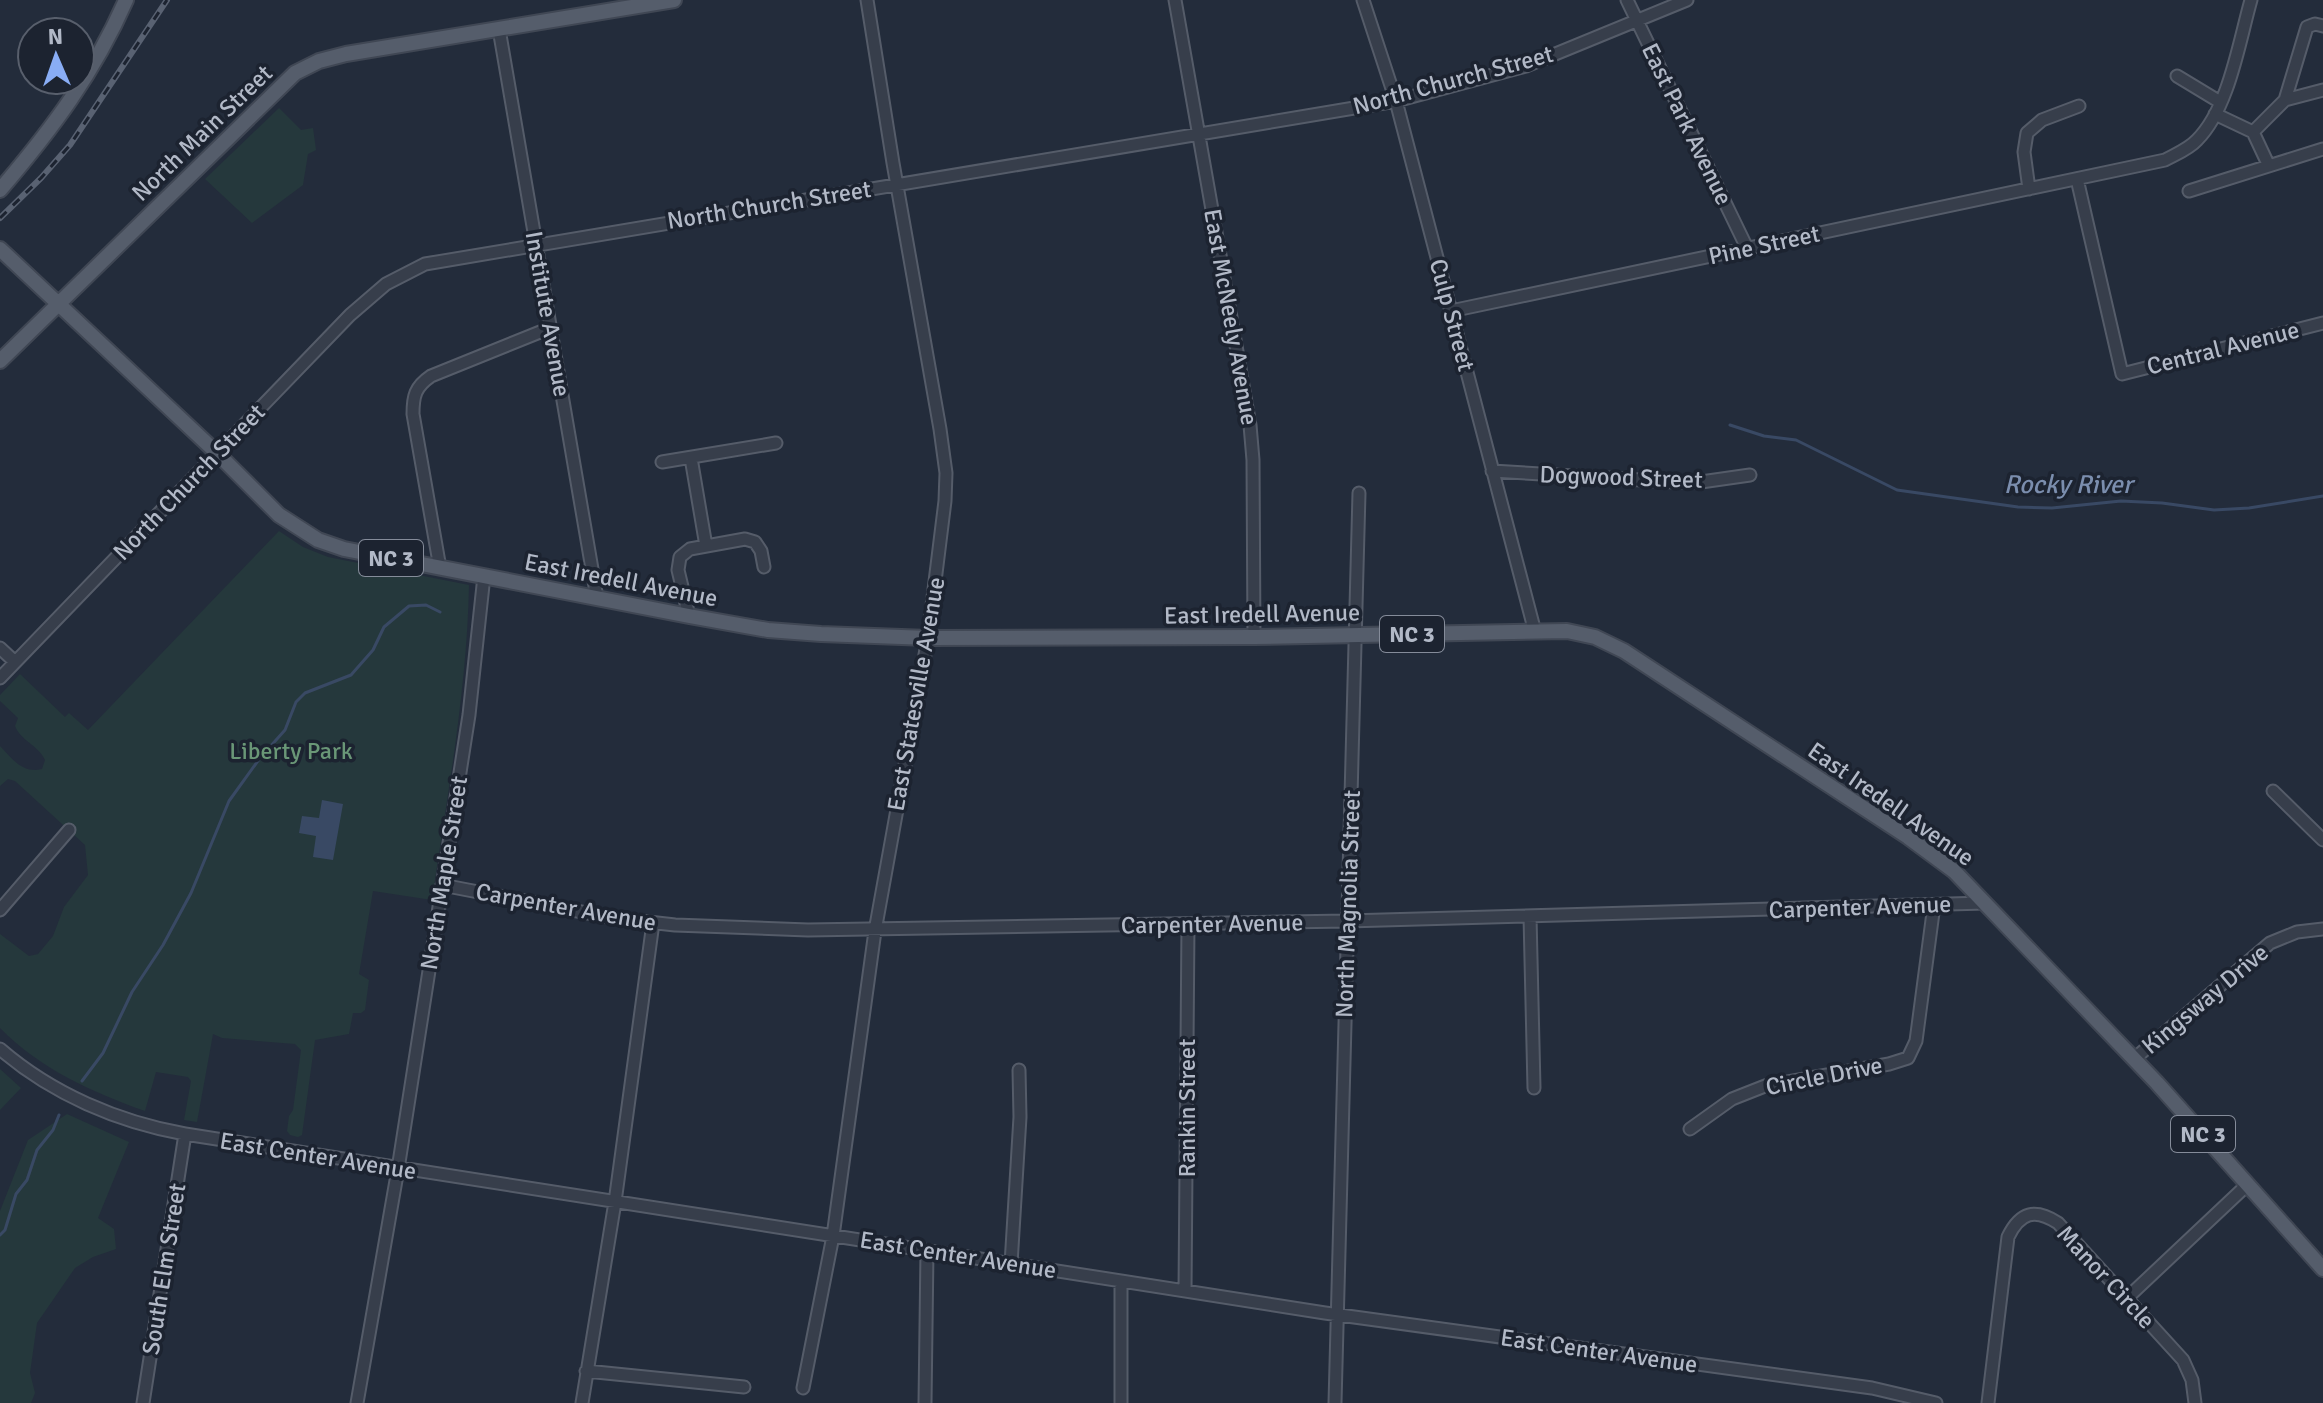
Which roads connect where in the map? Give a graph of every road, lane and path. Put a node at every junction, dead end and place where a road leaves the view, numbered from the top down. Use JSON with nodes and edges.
{"nodes":[{"id":1,"x":126,"y":0,"type":"edge"},
{"id":2,"x":674,"y":0,"type":"edge"},
{"id":3,"x":867,"y":0,"type":"edge"},
{"id":4,"x":1175,"y":0,"type":"edge"},
{"id":5,"x":1363,"y":0,"type":"edge"},
{"id":6,"x":1627,"y":0,"type":"edge"},
{"id":7,"x":1687,"y":0,"type":"edge"},
{"id":8,"x":2251,"y":0,"type":"edge"},
{"id":9,"x":1638,"y":21,"type":"junction"},
{"id":10,"x":2323,"y":26,"type":"edge"},
{"id":11,"x":499,"y":29,"type":"junction"},
{"id":12,"x":2177,"y":76,"type":"dead end"},
{"id":13,"x":2323,"y":90,"type":"edge"},
{"id":14,"x":2285,"y":100,"type":"junction"},
{"id":15,"x":1396,"y":101,"type":"junction"},
{"id":16,"x":2220,"y":102,"type":"junction"},
{"id":17,"x":2079,"y":106,"type":"dead end"},
{"id":18,"x":2215,"y":114,"type":"junction"},
{"id":19,"x":2253,"y":132,"type":"junction"},
{"id":20,"x":1199,"y":135,"type":"junction"},
{"id":21,"x":2323,"y":149,"type":"edge"},
{"id":22,"x":2268,"y":164,"type":"junction"},
{"id":23,"x":2077,"y":179,"type":"junction"},
{"id":24,"x":897,"y":184,"type":"junction"},
{"id":25,"x":2029,"y":189,"type":"junction"},
{"id":26,"x":0,"y":190,"type":"edge"},
{"id":27,"x":2189,"y":191,"type":"dead end"},
{"id":28,"x":536,"y":244,"type":"junction"},
{"id":29,"x":1747,"y":248,"type":"junction"},
{"id":30,"x":0,"y":249,"type":"edge"},
{"id":31,"x":59,"y":304,"type":"junction"},
{"id":32,"x":1451,"y":311,"type":"junction"},
{"id":33,"x":2323,"y":323,"type":"edge"},
{"id":34,"x":550,"y":328,"type":"junction"},
{"id":35,"x":0,"y":361,"type":"edge"},
{"id":36,"x":776,"y":443,"type":"dead end"},
{"id":37,"x":217,"y":453,"type":"junction"},
{"id":38,"x":691,"y":458,"type":"junction"},
{"id":39,"x":662,"y":462,"type":"dead end"},
{"id":40,"x":1492,"y":471,"type":"junction"},
{"id":41,"x":1750,"y":475,"type":"dead end"},
{"id":42,"x":1359,"y":493,"type":"dead end"},
{"id":43,"x":706,"y":546,"type":"junction"},
{"id":44,"x":764,"y":567,"type":"dead end"},
{"id":45,"x":440,"y":568,"type":"junction"},
{"id":46,"x":484,"y":576,"type":"junction"},
{"id":47,"x":597,"y":598,"type":"junction"},
{"id":48,"x":689,"y":616,"type":"junction"},
{"id":49,"x":1535,"y":632,"type":"junction"},
{"id":50,"x":1356,"y":635,"type":"junction"},
{"id":51,"x":1254,"y":637,"type":"junction"},
{"id":52,"x":928,"y":638,"type":"junction"},
{"id":53,"x":0,"y":648,"type":"edge"},
{"id":54,"x":15,"y":662,"type":"junction"},
{"id":55,"x":0,"y":678,"type":"edge"},
{"id":56,"x":2273,"y":791,"type":"dead end"},
{"id":57,"x":69,"y":830,"type":"dead end"},
{"id":58,"x":2322,"y":835,"type":"edge"},
{"id":59,"x":442,"y":885,"type":"junction"},
{"id":60,"x":1985,"y":903,"type":"junction"},
{"id":61,"x":1934,"y":905,"type":"junction"},
{"id":62,"x":0,"y":910,"type":"edge"},
{"id":63,"x":1530,"y":916,"type":"junction"},
{"id":64,"x":1347,"y":921,"type":"junction"},
{"id":65,"x":653,"y":923,"type":"junction"},
{"id":66,"x":1188,"y":924,"type":"junction"},
{"id":67,"x":2323,"y":929,"type":"edge"},
{"id":68,"x":875,"y":931,"type":"junction"},
{"id":69,"x":0,"y":1049,"type":"edge"},
{"id":70,"x":2134,"y":1059,"type":"junction"},
{"id":71,"x":1019,"y":1070,"type":"dead end"},
{"id":72,"x":1534,"y":1088,"type":"dead end"},
{"id":73,"x":1690,"y":1129,"type":"dead end"},
{"id":74,"x":185,"y":1134,"type":"junction"},
{"id":75,"x":398,"y":1169,"type":"junction"},
{"id":76,"x":2247,"y":1185,"type":"junction"},
{"id":77,"x":615,"y":1202,"type":"junction"},
{"id":78,"x":833,"y":1236,"type":"junction"},
{"id":79,"x":927,"y":1251,"type":"junction"},
{"id":80,"x":1011,"y":1264,"type":"junction"},
{"id":81,"x":2323,"y":1269,"type":"edge"},
{"id":82,"x":1121,"y":1281,"type":"junction"},
{"id":83,"x":1185,"y":1291,"type":"junction"},
{"id":84,"x":2127,"y":1298,"type":"junction"},
{"id":85,"x":1337,"y":1315,"type":"junction"},
{"id":86,"x":586,"y":1371,"type":"junction"},
{"id":87,"x":744,"y":1387,"type":"dead end"},
{"id":88,"x":803,"y":1388,"type":"dead end"},
{"id":89,"x":143,"y":1403,"type":"edge"},
{"id":90,"x":357,"y":1403,"type":"edge"},
{"id":91,"x":582,"y":1403,"type":"edge"},
{"id":92,"x":925,"y":1403,"type":"edge"},
{"id":93,"x":1121,"y":1403,"type":"edge"},
{"id":94,"x":1335,"y":1403,"type":"edge"},
{"id":95,"x":1936,"y":1403,"type":"edge"},
{"id":96,"x":1988,"y":1403,"type":"edge"},
{"id":97,"x":2195,"y":1403,"type":"edge"}],
"edges":[{"from":1,"to":26,"type":"main road"},
{"from":2,"to":11,"type":"main road","name":"North Main Street"},
{"from":3,"to":24,"type":"street","name":"East Statesville Avenue"},
{"from":4,"to":20,"type":"street","name":"East McNeely Avenue"},
{"from":5,"to":15,"type":"street","name":"Culp Street"},
{"from":6,"to":9,"type":"street","name":"East Park Avenue"},
{"from":7,"to":9,"type":"street","name":"North Church Street"},
{"from":8,"to":16,"type":"street","name":"Pine Street"},
{"from":9,"to":15,"type":"street","name":"North Church Street"},
{"from":9,"to":29,"type":"street","name":"East Park Avenue"},
{"from":10,"to":14,"type":"street"},
{"from":11,"to":28,"type":"street","name":"Institute Avenue"},
{"from":11,"to":31,"type":"main road","name":"North Main Street"},
{"from":12,"to":16,"type":"street"},
{"from":13,"to":14,"type":"street"},
{"from":14,"to":19,"type":"street"},
{"from":15,"to":20,"type":"street","name":"North Church Street"},
{"from":15,"to":32,"type":"street","name":"Culp Street"},
{"from":16,"to":18,"type":"street","name":"Pine Street"},
{"from":17,"to":25,"type":"street"},
{"from":18,"to":19,"type":"street"},
{"from":18,"to":23,"type":"street","name":"Pine Street"},
{"from":19,"to":22,"type":"street"},
{"from":20,"to":24,"type":"street","name":"North Church Street"},
{"from":20,"to":51,"type":"street","name":"East McNeely Avenue"},
{"from":21,"to":22,"type":"street"},
{"from":22,"to":27,"type":"street"},
{"from":23,"to":25,"type":"street","name":"Pine Street"},
{"from":23,"to":33,"type":"street","name":"Central Avenue"},
{"from":24,"to":28,"type":"street","name":"North Church Street"},
{"from":24,"to":52,"type":"street","name":"East Statesville Avenue"},
{"from":25,"to":29,"type":"street","name":"Pine Street"},
{"from":28,"to":34,"type":"street","name":"Institute Avenue"},
{"from":28,"to":37,"type":"street","name":"North Church Street"},
{"from":29,"to":32,"type":"street","name":"Pine Street"},
{"from":30,"to":31,"type":"main road","number":"NC 3"},
{"from":31,"to":35,"type":"main road","name":"North Main Street"},
{"from":31,"to":37,"type":"main road","name":"East Iredell Avenue","number":"NC 3"},
{"from":32,"to":40,"type":"street","name":"Culp Street"},
{"from":34,"to":45,"type":"street"},
{"from":34,"to":47,"type":"street","name":"Institute Avenue"},
{"from":36,"to":38,"type":"street"},
{"from":37,"to":45,"type":"main road","name":"East Iredell Avenue","number":"NC 3"},
{"from":37,"to":54,"type":"street","name":"North Church Street"},
{"from":38,"to":39,"type":"street"},
{"from":38,"to":43,"type":"street"},
{"from":40,"to":41,"type":"street","name":"Dogwood Street"},
{"from":40,"to":49,"type":"street","name":"Culp Street"},
{"from":42,"to":50,"type":"street","name":"North Magnolia Street"},
{"from":43,"to":44,"type":"street"},
{"from":43,"to":48,"type":"street"},
{"from":45,"to":46,"type":"main road","name":"East Iredell Avenue","number":"NC 3"},
{"from":46,"to":47,"type":"main road","name":"East Iredell Avenue","number":"NC 3"},
{"from":46,"to":59,"type":"street","name":"North Maple Street"},
{"from":47,"to":48,"type":"main road","name":"East Iredell Avenue","number":"NC 3"},
{"from":48,"to":52,"type":"main road","name":"East Iredell Avenue","number":"NC 3"},
{"from":49,"to":50,"type":"main road","name":"East Iredell Avenue","number":"NC 3"},
{"from":49,"to":60,"type":"main road","name":"East Iredell Avenue","number":"NC 3"},
{"from":50,"to":51,"type":"main road","name":"East Iredell Avenue","number":"NC 3"},
{"from":50,"to":64,"type":"street","name":"North Magnolia Street"},
{"from":51,"to":52,"type":"main road","name":"East Iredell Avenue","number":"NC 3"},
{"from":52,"to":68,"type":"street","name":"East Statesville Avenue"},
{"from":53,"to":54,"type":"street"},
{"from":54,"to":55,"type":"street","name":"North Church Street"},
{"from":56,"to":58,"type":"street"},
{"from":57,"to":62,"type":"street"},
{"from":59,"to":65,"type":"street","name":"Carpenter Avenue"},
{"from":59,"to":75,"type":"street","name":"North Maple Street"},
{"from":60,"to":61,"type":"street","name":"Carpenter Avenue"},
{"from":60,"to":70,"type":"main road","name":"East Iredell Avenue","number":"NC 3"},
{"from":61,"to":63,"type":"street","name":"Carpenter Avenue"},
{"from":61,"to":73,"type":"street","name":"Circle Drive"},
{"from":63,"to":64,"type":"street","name":"Carpenter Avenue"},
{"from":63,"to":72,"type":"street"},
{"from":64,"to":66,"type":"street","name":"Carpenter Avenue"},
{"from":64,"to":85,"type":"street","name":"North Magnolia Street"},
{"from":65,"to":68,"type":"street","name":"Carpenter Avenue"},
{"from":65,"to":77,"type":"street"},
{"from":66,"to":68,"type":"street","name":"Carpenter Avenue"},
{"from":66,"to":83,"type":"street","name":"Rankin Street"},
{"from":67,"to":70,"type":"street","name":"Kingsway Drive"},
{"from":68,"to":78,"type":"street","name":"East Statesville Avenue"},
{"from":69,"to":74,"type":"street","name":"East Center Avenue"},
{"from":70,"to":76,"type":"main road","name":"East Iredell Avenue","number":"NC 3"},
{"from":71,"to":80,"type":"street"},
{"from":74,"to":75,"type":"street","name":"East Center Avenue"},
{"from":74,"to":89,"type":"street","name":"South Elm Street"},
{"from":75,"to":77,"type":"street","name":"East Center Avenue"},
{"from":75,"to":90,"type":"street","name":"North Maple Street"},
{"from":76,"to":81,"type":"main road","name":"East Iredell Avenue","number":"NC 3"},
{"from":76,"to":84,"type":"street"},
{"from":77,"to":78,"type":"street","name":"East Center Avenue"},
{"from":77,"to":86,"type":"street"},
{"from":78,"to":79,"type":"street","name":"East Center Avenue"},
{"from":78,"to":88,"type":"street","name":"East Statesville Avenue"},
{"from":79,"to":80,"type":"street","name":"East Center Avenue"},
{"from":79,"to":92,"type":"street"},
{"from":80,"to":82,"type":"street","name":"East Center Avenue"},
{"from":82,"to":83,"type":"street","name":"East Center Avenue"},
{"from":82,"to":93,"type":"street"},
{"from":83,"to":85,"type":"street","name":"East Center Avenue"},
{"from":84,"to":96,"type":"street","name":"Manor Circle"},
{"from":84,"to":97,"type":"street","name":"Manor Circle"},
{"from":85,"to":94,"type":"street","name":"North Magnolia Street"},
{"from":85,"to":95,"type":"street","name":"East Center Avenue"},
{"from":86,"to":87,"type":"street"},
{"from":86,"to":91,"type":"street"}]}
